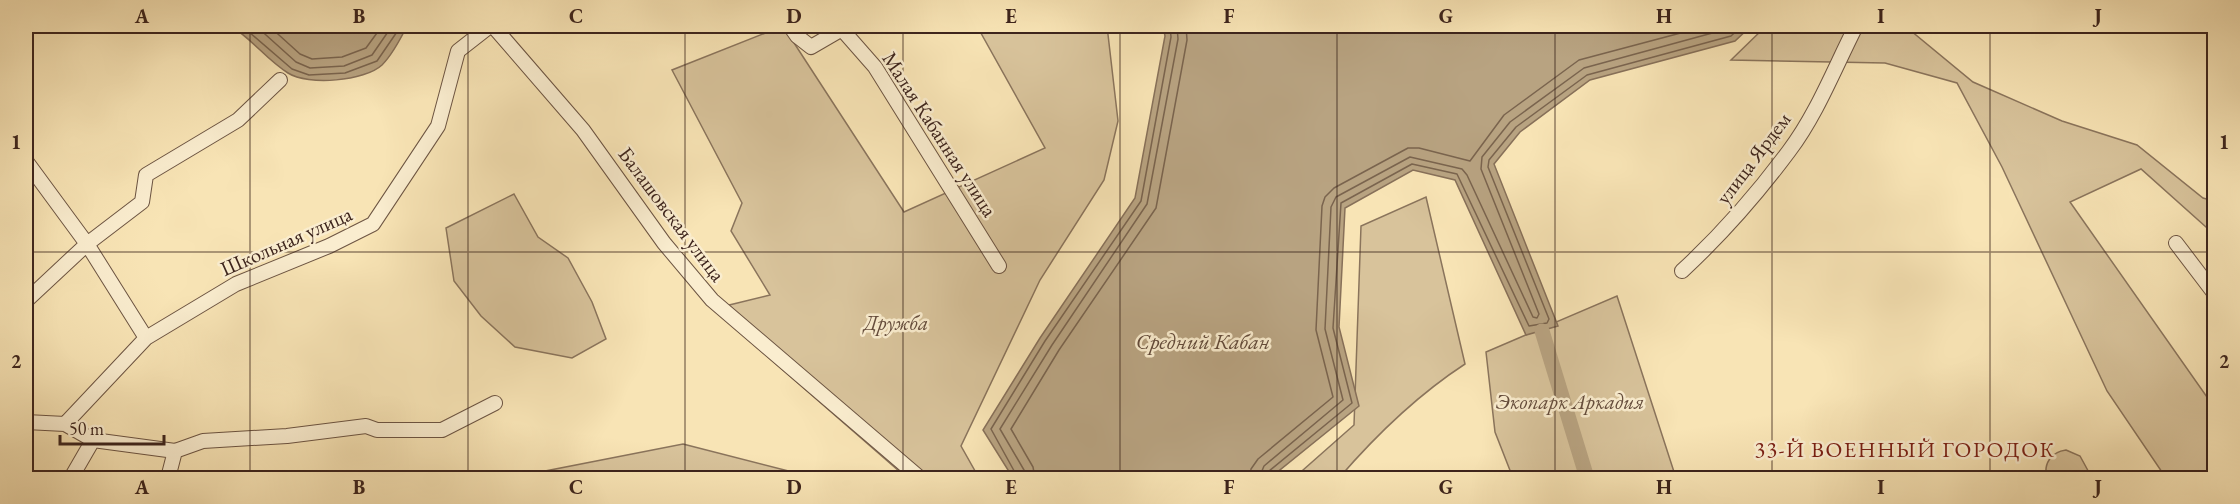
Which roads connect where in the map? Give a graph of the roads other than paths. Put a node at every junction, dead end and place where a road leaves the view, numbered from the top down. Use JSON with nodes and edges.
{"nodes":[{"id":1,"x":492,"y":26,"type":"edge"},
{"id":2,"x":790,"y":26,"type":"edge"},
{"id":3,"x":1856,"y":26,"type":"edge"},
{"id":4,"x":840,"y":27,"type":"edge"},
{"id":5,"x":280,"y":80,"type":"dead end"},
{"id":6,"x":26,"y":161,"type":"edge"},
{"id":7,"x":2176,"y":243,"type":"dead end"},
{"id":8,"x":87,"y":244,"type":"junction"},
{"id":9,"x":999,"y":266,"type":"dead end"},
{"id":10,"x":1682,"y":271,"type":"dead end"},
{"id":11,"x":2214,"y":293,"type":"edge"},
{"id":12,"x":26,"y":301,"type":"edge"},
{"id":13,"x":146,"y":338,"type":"junction"},
{"id":14,"x":495,"y":404,"type":"dead end"},
{"id":15,"x":26,"y":422,"type":"edge"},
{"id":16,"x":65,"y":424,"type":"junction"},
{"id":17,"x":93,"y":440,"type":"junction"},
{"id":18,"x":175,"y":451,"type":"junction"},
{"id":19,"x":71,"y":478,"type":"edge"},
{"id":20,"x":168,"y":478,"type":"edge"},
{"id":21,"x":920,"y":478,"type":"edge"}],
"edges":[{"from":1,"to":13,"type":"street","name":"Школьная улица"},
{"from":1,"to":21,"type":"street","name":"Балашовская улица"},
{"from":2,"to":4,"type":"street","name":"Малая Кабанная улица"},
{"from":3,"to":10,"type":"street","name":"улица Ярдем"},
{"from":4,"to":9,"type":"street","name":"Малая Кабанная улица"},
{"from":5,"to":8,"type":"street"},
{"from":6,"to":8,"type":"street"},
{"from":7,"to":11,"type":"street"},
{"from":8,"to":12,"type":"street"},
{"from":8,"to":13,"type":"street"},
{"from":13,"to":16,"type":"street","name":"Школьная улица"},
{"from":14,"to":18,"type":"street"},
{"from":15,"to":16,"type":"street"},
{"from":16,"to":17,"type":"street"},
{"from":17,"to":18,"type":"street"},
{"from":17,"to":19,"type":"street"},
{"from":18,"to":20,"type":"street"}]}
